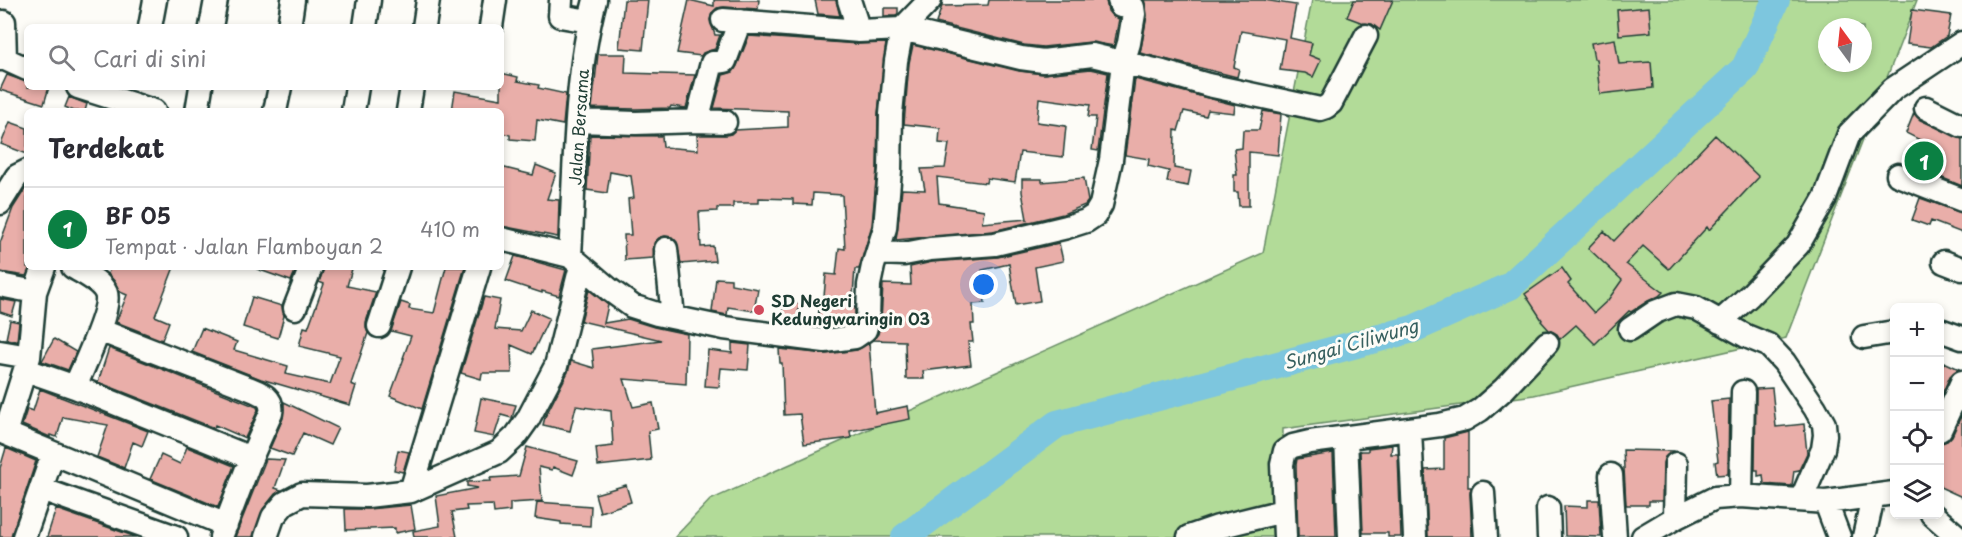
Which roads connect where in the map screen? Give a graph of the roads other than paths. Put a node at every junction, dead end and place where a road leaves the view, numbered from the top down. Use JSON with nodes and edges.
{"nodes":[{"id":1,"x":155,"y":0,"type":"edge"},
{"id":2,"x":216,"y":0,"type":"edge"},
{"id":3,"x":293,"y":0,"type":"edge"},
{"id":4,"x":369,"y":0,"type":"edge"},
{"id":5,"x":428,"y":0,"type":"edge"},
{"id":6,"x":495,"y":0,"type":"edge"},
{"id":7,"x":561,"y":0,"type":"edge"},
{"id":8,"x":849,"y":0,"type":"edge"},
{"id":9,"x":930,"y":0,"type":"edge"},
{"id":10,"x":1119,"y":0,"type":"edge"},
{"id":11,"x":592,"y":10,"type":"edge"},
{"id":12,"x":4,"y":22,"type":"dead end"},
{"id":13,"x":151,"y":24,"type":"edge"},
{"id":14,"x":212,"y":24,"type":"edge"},
{"id":15,"x":289,"y":24,"type":"edge"},
{"id":16,"x":365,"y":24,"type":"edge"},
{"id":17,"x":424,"y":24,"type":"edge"},
{"id":18,"x":492,"y":24,"type":"edge"},
{"id":19,"x":902,"y":29,"type":"junction"},
{"id":20,"x":859,"y":31,"type":"junction"},
{"id":21,"x":1366,"y":36,"type":"dead end"},
{"id":22,"x":1962,"y":43,"type":"edge"},
{"id":23,"x":3,"y":59,"type":"edge"},
{"id":24,"x":1123,"y":63,"type":"junction"},
{"id":25,"x":24,"y":68,"type":"edge"},
{"id":26,"x":89,"y":90,"type":"edge"},
{"id":27,"x":200,"y":90,"type":"edge"},
{"id":28,"x":279,"y":90,"type":"edge"},
{"id":29,"x":356,"y":90,"type":"edge"},
{"id":30,"x":412,"y":90,"type":"edge"},
{"id":31,"x":141,"y":104,"type":"edge"},
{"id":32,"x":198,"y":108,"type":"edge"},
{"id":33,"x":276,"y":108,"type":"edge"},
{"id":34,"x":354,"y":108,"type":"edge"},
{"id":35,"x":408,"y":108,"type":"edge"},
{"id":36,"x":1926,"y":108,"type":"dead end"},
{"id":37,"x":697,"y":120,"type":"junction"},
{"id":38,"x":578,"y":121,"type":"junction"},
{"id":39,"x":725,"y":122,"type":"dead end"},
{"id":40,"x":1962,"y":126,"type":"edge"},
{"id":41,"x":24,"y":172,"type":"edge"},
{"id":42,"x":1898,"y":175,"type":"dead end"},
{"id":43,"x":1962,"y":200,"type":"edge"},
{"id":44,"x":0,"y":203,"type":"edge"},
{"id":45,"x":504,"y":240,"type":"edge"},
{"id":46,"x":666,"y":249,"type":"dead end"},
{"id":47,"x":878,"y":253,"type":"junction"},
{"id":48,"x":576,"y":261,"type":"junction"},
{"id":49,"x":43,"y":270,"type":"edge"},
{"id":50,"x":78,"y":270,"type":"edge"},
{"id":51,"x":310,"y":270,"type":"edge"},
{"id":52,"x":397,"y":270,"type":"edge"},
{"id":53,"x":478,"y":270,"type":"edge"},
{"id":54,"x":0,"y":285,"type":"edge"},
{"id":55,"x":35,"y":292,"type":"junction"},
{"id":56,"x":295,"y":308,"type":"dead end"},
{"id":57,"x":673,"y":317,"type":"junction"},
{"id":58,"x":1720,"y":322,"type":"junction"},
{"id":59,"x":379,"y":326,"type":"dead end"},
{"id":60,"x":1630,"y":329,"type":"dead end"},
{"id":61,"x":99,"y":330,"type":"junction"},
{"id":62,"x":1944,"y":331,"type":"edge"},
{"id":63,"x":1890,"y":333,"type":"edge"},
{"id":64,"x":1864,"y":337,"type":"dead end"},
{"id":65,"x":1962,"y":338,"type":"edge"},
{"id":66,"x":1547,"y":343,"type":"dead end"},
{"id":67,"x":0,"y":352,"type":"edge"},
{"id":68,"x":27,"y":363,"type":"junction"},
{"id":69,"x":1962,"y":382,"type":"edge"},
{"id":70,"x":75,"y":387,"type":"junction"},
{"id":71,"x":1743,"y":392,"type":"dead end"},
{"id":72,"x":1944,"y":421,"type":"edge"},
{"id":73,"x":1410,"y":429,"type":"junction"},
{"id":74,"x":2,"y":432,"type":"edge"},
{"id":75,"x":1346,"y":438,"type":"junction"},
{"id":76,"x":53,"y":454,"type":"junction"},
{"id":77,"x":251,"y":458,"type":"junction"},
{"id":78,"x":1676,"y":464,"type":"dead end"},
{"id":79,"x":1611,"y":475,"type":"dead end"},
{"id":80,"x":41,"y":489,"type":"junction"},
{"id":81,"x":411,"y":491,"type":"junction"},
{"id":82,"x":1483,"y":492,"type":"dead end"},
{"id":83,"x":1890,"y":494,"type":"edge"},
{"id":84,"x":1741,"y":496,"type":"junction"},
{"id":85,"x":1801,"y":500,"type":"junction"},
{"id":86,"x":1872,"y":501,"type":"dead end"},
{"id":87,"x":1548,"y":508,"type":"dead end"},
{"id":88,"x":1828,"y":508,"type":"dead end"},
{"id":89,"x":1283,"y":511,"type":"junction"},
{"id":90,"x":1675,"y":518,"type":"junction"},
{"id":91,"x":1938,"y":519,"type":"edge"},
{"id":92,"x":224,"y":531,"type":"edge"},
{"id":93,"x":1960,"y":536,"type":"edge"},
{"id":94,"x":24,"y":537,"type":"edge"},
{"id":95,"x":176,"y":537,"type":"edge"},
{"id":96,"x":266,"y":537,"type":"edge"},
{"id":97,"x":1189,"y":537,"type":"edge"},
{"id":98,"x":1285,"y":537,"type":"edge"},
{"id":99,"x":1350,"y":537,"type":"edge"},
{"id":100,"x":1414,"y":537,"type":"edge"},
{"id":101,"x":1486,"y":537,"type":"edge"},
{"id":102,"x":1549,"y":537,"type":"edge"},
{"id":103,"x":1615,"y":537,"type":"edge"},
{"id":104,"x":1643,"y":537,"type":"edge"},
{"id":105,"x":1839,"y":537,"type":"edge"},
{"id":106,"x":1864,"y":537,"type":"edge"}],
"edges":[{"from":1,"to":13,"type":"street"},
{"from":2,"to":14,"type":"street"},
{"from":3,"to":15,"type":"street"},
{"from":4,"to":16,"type":"street"},
{"from":5,"to":17,"type":"street"},
{"from":6,"to":18,"type":"street"},
{"from":7,"to":11,"type":"street"},
{"from":8,"to":20,"type":"street"},
{"from":9,"to":19,"type":"street"},
{"from":10,"to":24,"type":"street"},
{"from":11,"to":38,"type":"street","name":"Jalan Bersama"},
{"from":12,"to":23,"type":"street"},
{"from":19,"to":20,"type":"street"},
{"from":19,"to":24,"type":"street"},
{"from":19,"to":47,"type":"street"},
{"from":20,"to":37,"type":"street"},
{"from":21,"to":24,"type":"street"},
{"from":22,"to":58,"type":"street"},
{"from":23,"to":25,"type":"street"},
{"from":24,"to":47,"type":"street"},
{"from":26,"to":31,"type":"street"},
{"from":27,"to":32,"type":"street"},
{"from":28,"to":33,"type":"street"},
{"from":29,"to":34,"type":"street"},
{"from":30,"to":35,"type":"street"},
{"from":36,"to":40,"type":"street"},
{"from":37,"to":38,"type":"street"},
{"from":37,"to":39,"type":"street"},
{"from":38,"to":48,"type":"street","name":"Jalan Bersama"},
{"from":41,"to":44,"type":"street"},
{"from":42,"to":43,"type":"street"},
{"from":45,"to":48,"type":"street"},
{"from":46,"to":57,"type":"street"},
{"from":47,"to":57,"type":"street"},
{"from":48,"to":57,"type":"street"},
{"from":48,"to":81,"type":"street","name":"Jalan Bersama"},
{"from":49,"to":55,"type":"street"},
{"from":50,"to":61,"type":"street"},
{"from":51,"to":56,"type":"street"},
{"from":52,"to":59,"type":"street"},
{"from":53,"to":81,"type":"street"},
{"from":54,"to":55,"type":"street"},
{"from":55,"to":68,"type":"street"},
{"from":58,"to":60,"type":"street"},
{"from":58,"to":85,"type":"street"},
{"from":61,"to":70,"type":"street"},
{"from":61,"to":77,"type":"street"},
{"from":62,"to":65,"type":"street"},
{"from":63,"to":64,"type":"street"},
{"from":66,"to":73,"type":"street"},
{"from":67,"to":68,"type":"street"},
{"from":68,"to":70,"type":"street"},
{"from":68,"to":74,"type":"street"},
{"from":69,"to":72,"type":"street"},
{"from":70,"to":77,"type":"street"},
{"from":71,"to":84,"type":"street"},
{"from":73,"to":75,"type":"street"},
{"from":73,"to":100,"type":"street"},
{"from":74,"to":76,"type":"street"},
{"from":75,"to":89,"type":"street"},
{"from":75,"to":99,"type":"street"},
{"from":76,"to":80,"type":"street"},
{"from":76,"to":92,"type":"street"},
{"from":77,"to":92,"type":"street"},
{"from":78,"to":90,"type":"street"},
{"from":79,"to":103,"type":"street"},
{"from":80,"to":94,"type":"street"},
{"from":80,"to":95,"type":"street"},
{"from":81,"to":96,"type":"street","name":"Jalan Bersama"},
{"from":82,"to":101,"type":"street"},
{"from":83,"to":85,"type":"street"},
{"from":84,"to":85,"type":"street"},
{"from":84,"to":90,"type":"street"},
{"from":86,"to":106,"type":"street"},
{"from":87,"to":102,"type":"street"},
{"from":88,"to":105,"type":"street"},
{"from":89,"to":97,"type":"street"},
{"from":89,"to":98,"type":"street"},
{"from":90,"to":104,"type":"street"},
{"from":91,"to":93,"type":"street"}]}
